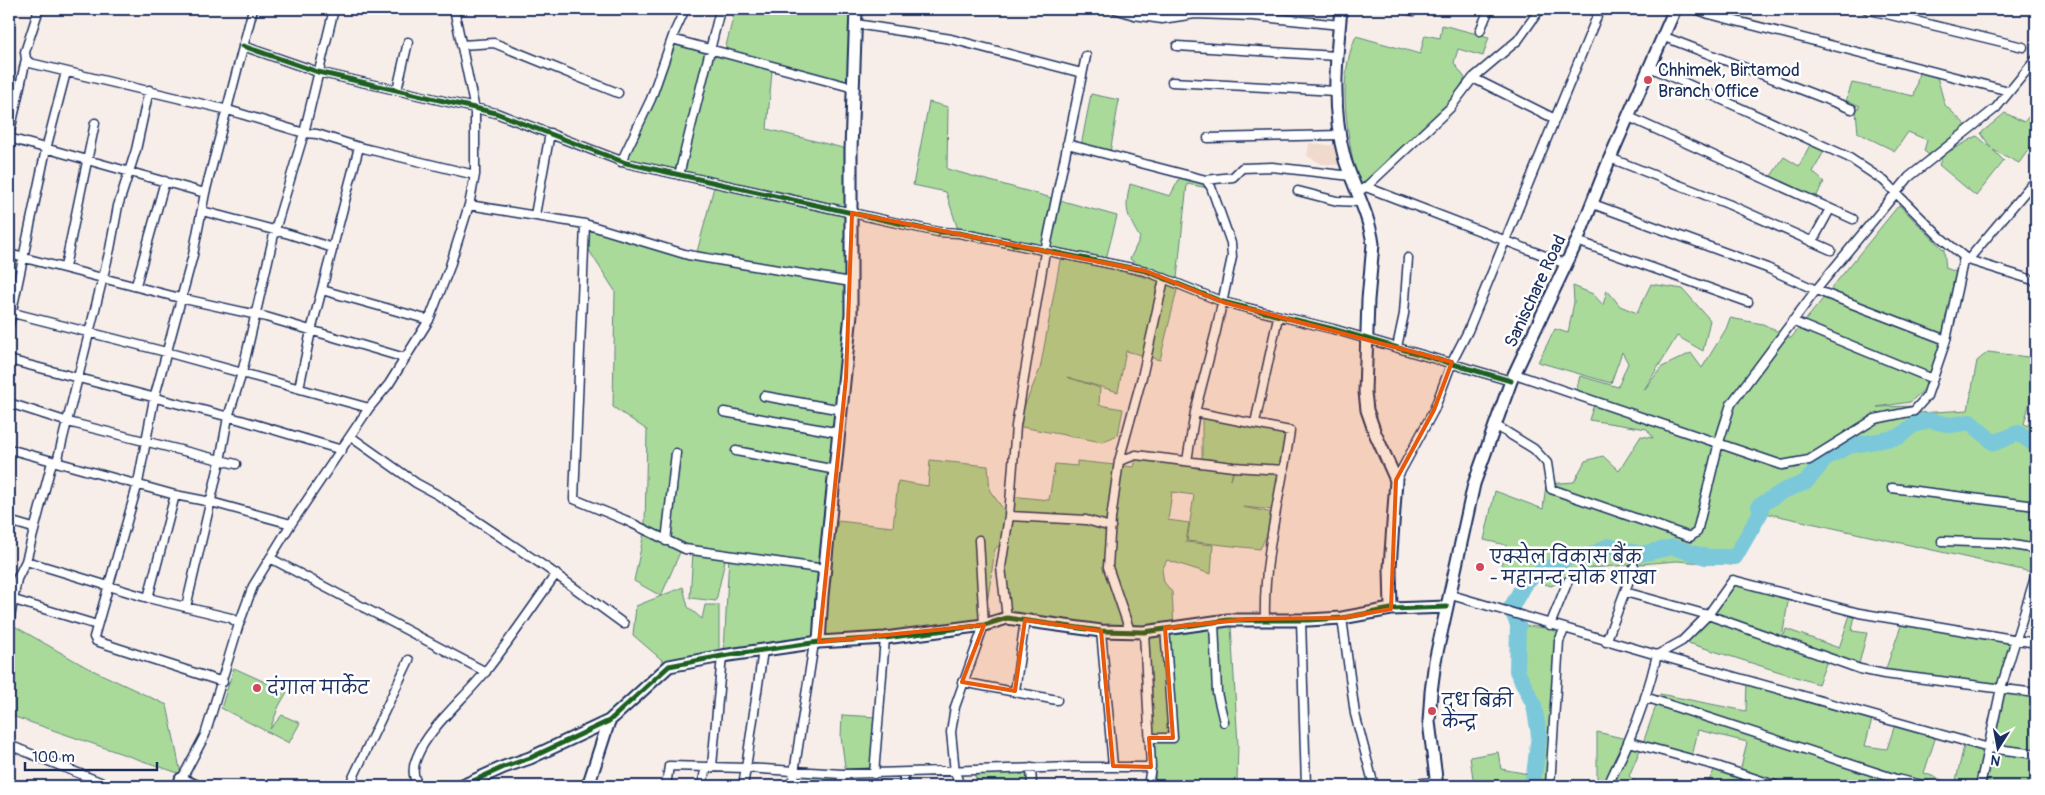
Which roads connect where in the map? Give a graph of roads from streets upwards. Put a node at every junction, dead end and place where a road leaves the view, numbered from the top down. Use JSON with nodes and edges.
{"nodes":[{"id":1,"x":39,"y":9,"type":"edge"},
{"id":2,"x":253,"y":9,"type":"edge"},
{"id":3,"x":334,"y":9,"type":"edge"},
{"id":4,"x":454,"y":9,"type":"edge"},
{"id":5,"x":685,"y":9,"type":"edge"},
{"id":6,"x":856,"y":9,"type":"edge"},
{"id":7,"x":1115,"y":9,"type":"edge"},
{"id":8,"x":1341,"y":9,"type":"edge"},
{"id":9,"x":1404,"y":9,"type":"edge"},
{"id":10,"x":1488,"y":9,"type":"edge"},
{"id":11,"x":1540,"y":9,"type":"edge"},
{"id":12,"x":1600,"y":9,"type":"edge"},
{"id":13,"x":1675,"y":9,"type":"edge"},
{"id":14,"x":1696,"y":9,"type":"edge"},
{"id":15,"x":1866,"y":9,"type":"edge"},
{"id":16,"x":720,"y":10,"type":"dead end"},
{"id":17,"x":1414,"y":11,"type":"dead end"},
{"id":18,"x":856,"y":24,"type":"junction"},
{"id":19,"x":1340,"y":25,"type":"junction"},
{"id":20,"x":1480,"y":31,"type":"dead end"},
{"id":21,"x":1662,"y":36,"type":"junction"},
{"id":22,"x":672,"y":39,"type":"junction"},
{"id":23,"x":408,"y":42,"type":"dead end"},
{"id":24,"x":461,"y":45,"type":"junction"},
{"id":25,"x":243,"y":46,"type":"junction"},
{"id":26,"x":1177,"y":46,"type":"dead end"},
{"id":27,"x":2023,"y":47,"type":"dead end"},
{"id":28,"x":709,"y":49,"type":"junction"},
{"id":29,"x":1086,"y":56,"type":"dead end"},
{"id":30,"x":1336,"y":56,"type":"junction"},
{"id":31,"x":26,"y":58,"type":"junction"},
{"id":32,"x":2036,"y":59,"type":"edge"},
{"id":33,"x":1650,"y":67,"type":"junction"},
{"id":34,"x":66,"y":72,"type":"junction"},
{"id":35,"x":318,"y":72,"type":"junction"},
{"id":36,"x":1082,"y":73,"type":"junction"},
{"id":37,"x":1473,"y":78,"type":"junction"},
{"id":38,"x":1172,"y":82,"type":"dead end"},
{"id":39,"x":854,"y":88,"type":"junction"},
{"id":40,"x":149,"y":90,"type":"junction"},
{"id":41,"x":397,"y":90,"type":"junction"},
{"id":42,"x":1335,"y":91,"type":"junction"},
{"id":43,"x":2008,"y":91,"type":"junction"},
{"id":44,"x":618,"y":92,"type":"dead end"},
{"id":45,"x":1852,"y":109,"type":"dead end"},
{"id":46,"x":228,"y":110,"type":"junction"},
{"id":47,"x":475,"y":110,"type":"junction"},
{"id":48,"x":1629,"y":117,"type":"junction"},
{"id":49,"x":1555,"y":120,"type":"junction"},
{"id":50,"x":95,"y":122,"type":"dead end"},
{"id":51,"x":550,"y":132,"type":"junction"},
{"id":52,"x":304,"y":133,"type":"junction"},
{"id":53,"x":1340,"y":135,"type":"junction"},
{"id":54,"x":9,"y":137,"type":"edge"},
{"id":55,"x":1208,"y":138,"type":"dead end"},
{"id":56,"x":1067,"y":144,"type":"junction"},
{"id":57,"x":359,"y":146,"type":"junction"},
{"id":58,"x":46,"y":149,"type":"junction"},
{"id":59,"x":1610,"y":158,"type":"junction"},
{"id":60,"x":87,"y":161,"type":"junction"},
{"id":61,"x":621,"y":162,"type":"junction"},
{"id":62,"x":129,"y":173,"type":"junction"},
{"id":63,"x":475,"y":175,"type":"junction"},
{"id":64,"x":679,"y":176,"type":"junction"},
{"id":65,"x":1351,"y":176,"type":"junction"},
{"id":66,"x":1206,"y":180,"type":"junction"},
{"id":67,"x":165,"y":181,"type":"junction"},
{"id":68,"x":2036,"y":188,"type":"edge"},
{"id":69,"x":1298,"y":191,"type":"dead end"},
{"id":70,"x":205,"y":193,"type":"junction"},
{"id":71,"x":1361,"y":193,"type":"junction"},
{"id":72,"x":1895,"y":194,"type":"junction"},
{"id":73,"x":1593,"y":204,"type":"junction"},
{"id":74,"x":469,"y":206,"type":"junction"},
{"id":75,"x":1830,"y":209,"type":"junction"},
{"id":76,"x":202,"y":211,"type":"junction"},
{"id":77,"x":852,"y":213,"type":"junction"},
{"id":78,"x":535,"y":215,"type":"junction"},
{"id":79,"x":1853,"y":219,"type":"dead end"},
{"id":80,"x":585,"y":224,"type":"junction"},
{"id":81,"x":275,"y":230,"type":"junction"},
{"id":82,"x":1577,"y":241,"type":"junction"},
{"id":83,"x":1506,"y":242,"type":"junction"},
{"id":84,"x":1812,"y":242,"type":"junction"},
{"id":85,"x":333,"y":248,"type":"junction"},
{"id":86,"x":1831,"y":250,"type":"dead end"},
{"id":87,"x":1045,"y":252,"type":"junction"},
{"id":88,"x":9,"y":254,"type":"edge"},
{"id":89,"x":24,"y":258,"type":"junction"},
{"id":90,"x":1408,"y":258,"type":"dead end"},
{"id":91,"x":1966,"y":259,"type":"junction"},
{"id":92,"x":1566,"y":264,"type":"junction"},
{"id":93,"x":65,"y":267,"type":"junction"},
{"id":94,"x":103,"y":277,"type":"junction"},
{"id":95,"x":1164,"y":279,"type":"junction"},
{"id":96,"x":2036,"y":281,"type":"edge"},
{"id":97,"x":851,"y":282,"type":"junction"},
{"id":98,"x":136,"y":285,"type":"junction"},
{"id":99,"x":322,"y":290,"type":"junction"},
{"id":100,"x":1816,"y":290,"type":"junction"},
{"id":101,"x":180,"y":298,"type":"junction"},
{"id":102,"x":1223,"y":302,"type":"junction"},
{"id":103,"x":1748,"y":302,"type":"dead end"},
{"id":104,"x":11,"y":313,"type":"edge"},
{"id":105,"x":254,"y":314,"type":"junction"},
{"id":106,"x":1278,"y":317,"type":"junction"},
{"id":107,"x":429,"y":320,"type":"junction"},
{"id":108,"x":1792,"y":321,"type":"junction"},
{"id":109,"x":9,"y":326,"type":"edge"},
{"id":110,"x":311,"y":332,"type":"junction"},
{"id":111,"x":90,"y":333,"type":"junction"},
{"id":112,"x":1367,"y":338,"type":"junction"},
{"id":113,"x":1946,"y":340,"type":"junction"},
{"id":114,"x":1397,"y":346,"type":"junction"},
{"id":115,"x":166,"y":352,"type":"junction"},
{"id":116,"x":406,"y":358,"type":"junction"},
{"id":117,"x":9,"y":360,"type":"edge"},
{"id":118,"x":1452,"y":362,"type":"junction"},
{"id":119,"x":242,"y":373,"type":"junction"},
{"id":120,"x":1513,"y":378,"type":"junction"},
{"id":121,"x":1933,"y":378,"type":"junction"},
{"id":122,"x":79,"y":379,"type":"junction"},
{"id":123,"x":299,"y":388,"type":"junction"},
{"id":124,"x":764,"y":396,"type":"dead end"},
{"id":125,"x":154,"y":399,"type":"junction"},
{"id":126,"x":9,"y":403,"type":"edge"},
{"id":127,"x":368,"y":408,"type":"junction"},
{"id":128,"x":842,"y":410,"type":"junction"},
{"id":129,"x":724,"y":412,"type":"dead end"},
{"id":130,"x":1195,"y":412,"type":"junction"},
{"id":131,"x":228,"y":417,"type":"junction"},
{"id":132,"x":68,"y":422,"type":"junction"},
{"id":133,"x":1255,"y":423,"type":"junction"},
{"id":134,"x":1495,"y":424,"type":"junction"},
{"id":135,"x":840,"y":432,"type":"junction"},
{"id":136,"x":351,"y":437,"type":"junction"},
{"id":137,"x":144,"y":439,"type":"junction"},
{"id":138,"x":1718,"y":442,"type":"junction"},
{"id":139,"x":9,"y":449,"type":"edge"},
{"id":140,"x":342,"y":450,"type":"junction"},
{"id":141,"x":736,"y":451,"type":"dead end"},
{"id":142,"x":676,"y":453,"type":"dead end"},
{"id":143,"x":220,"y":461,"type":"junction"},
{"id":144,"x":1119,"y":461,"type":"junction"},
{"id":145,"x":1188,"y":461,"type":"junction"},
{"id":146,"x":55,"y":462,"type":"junction"},
{"id":147,"x":236,"y":464,"type":"dead end"},
{"id":148,"x":836,"y":470,"type":"junction"},
{"id":149,"x":1284,"y":470,"type":"junction"},
{"id":150,"x":1396,"y":480,"type":"junction"},
{"id":151,"x":138,"y":484,"type":"junction"},
{"id":152,"x":1892,"y":488,"type":"dead end"},
{"id":153,"x":175,"y":495,"type":"junction"},
{"id":154,"x":211,"y":502,"type":"junction"},
{"id":155,"x":2036,"y":506,"type":"edge"},
{"id":156,"x":1009,"y":516,"type":"junction"},
{"id":157,"x":9,"y":521,"type":"edge"},
{"id":158,"x":290,"y":524,"type":"junction"},
{"id":159,"x":1111,"y":527,"type":"junction"},
{"id":160,"x":33,"y":528,"type":"junction"},
{"id":161,"x":666,"y":540,"type":"junction"},
{"id":162,"x":979,"y":540,"type":"dead end"},
{"id":163,"x":1942,"y":541,"type":"dead end"},
{"id":164,"x":2036,"y":548,"type":"edge"},
{"id":165,"x":270,"y":558,"type":"junction"},
{"id":166,"x":26,"y":561,"type":"junction"},
{"id":167,"x":1634,"y":567,"type":"dead end"},
{"id":168,"x":825,"y":569,"type":"junction"},
{"id":169,"x":556,"y":574,"type":"junction"},
{"id":170,"x":2036,"y":574,"type":"edge"},
{"id":171,"x":9,"y":578,"type":"edge"},
{"id":172,"x":17,"y":579,"type":"junction"},
{"id":173,"x":1568,"y":582,"type":"dead end"},
{"id":174,"x":109,"y":586,"type":"junction"},
{"id":175,"x":1624,"y":592,"type":"junction"},
{"id":176,"x":1451,"y":595,"type":"junction"},
{"id":177,"x":148,"y":598,"type":"junction"},
{"id":178,"x":14,"y":600,"type":"junction"},
{"id":179,"x":186,"y":607,"type":"junction"},
{"id":180,"x":1448,"y":607,"type":"junction"},
{"id":181,"x":1391,"y":609,"type":"junction"},
{"id":182,"x":1708,"y":615,"type":"junction"},
{"id":183,"x":1007,"y":618,"type":"junction"},
{"id":184,"x":1342,"y":618,"type":"junction"},
{"id":185,"x":1025,"y":620,"type":"junction"},
{"id":186,"x":1265,"y":620,"type":"junction"},
{"id":187,"x":1301,"y":620,"type":"junction"},
{"id":188,"x":1214,"y":622,"type":"junction"},
{"id":189,"x":9,"y":623,"type":"edge"},
{"id":190,"x":239,"y":624,"type":"junction"},
{"id":191,"x":624,"y":624,"type":"dead end"},
{"id":192,"x":97,"y":625,"type":"junction"},
{"id":193,"x":984,"y":625,"type":"junction"},
{"id":194,"x":1550,"y":625,"type":"junction"},
{"id":195,"x":1165,"y":628,"type":"junction"},
{"id":196,"x":1564,"y":630,"type":"junction"},
{"id":197,"x":1101,"y":631,"type":"junction"},
{"id":198,"x":1130,"y":631,"type":"junction"},
{"id":199,"x":1144,"y":632,"type":"junction"},
{"id":200,"x":885,"y":638,"type":"junction"},
{"id":201,"x":2016,"y":639,"type":"junction"},
{"id":202,"x":1606,"y":642,"type":"junction"},
{"id":203,"x":817,"y":643,"type":"junction"},
{"id":204,"x":2036,"y":643,"type":"edge"},
{"id":205,"x":764,"y":650,"type":"junction"},
{"id":206,"x":1657,"y":655,"type":"junction"},
{"id":207,"x":722,"y":656,"type":"junction"},
{"id":208,"x":408,"y":660,"type":"dead end"},
{"id":209,"x":486,"y":672,"type":"junction"},
{"id":210,"x":223,"y":682,"type":"junction"},
{"id":211,"x":962,"y":682,"type":"junction"},
{"id":212,"x":2001,"y":688,"type":"junction"},
{"id":213,"x":1015,"y":691,"type":"junction"},
{"id":214,"x":2036,"y":693,"type":"edge"},
{"id":215,"x":1645,"y":697,"type":"junction"},
{"id":216,"x":1057,"y":700,"type":"dead end"},
{"id":217,"x":609,"y":721,"type":"junction"},
{"id":218,"x":1224,"y":722,"type":"dead end"},
{"id":219,"x":1150,"y":738,"type":"junction"},
{"id":220,"x":1629,"y":742,"type":"junction"},
{"id":221,"x":9,"y":745,"type":"edge"},
{"id":222,"x":1989,"y":748,"type":"junction"},
{"id":223,"x":2036,"y":754,"type":"edge"},
{"id":224,"x":712,"y":766,"type":"junction"},
{"id":225,"x":1113,"y":766,"type":"junction"},
{"id":226,"x":1151,"y":767,"type":"junction"},
{"id":227,"x":746,"y":768,"type":"junction"},
{"id":228,"x":1031,"y":768,"type":"junction"},
{"id":229,"x":794,"y":772,"type":"junction"},
{"id":230,"x":955,"y":772,"type":"junction"},
{"id":231,"x":842,"y":774,"type":"junction"},
{"id":232,"x":874,"y":774,"type":"junction"},
{"id":233,"x":904,"y":774,"type":"junction"},
{"id":234,"x":180,"y":782,"type":"edge"},
{"id":235,"x":1436,"y":784,"type":"edge"},
{"id":236,"x":110,"y":786,"type":"edge"},
{"id":237,"x":195,"y":786,"type":"edge"},
{"id":238,"x":349,"y":786,"type":"edge"},
{"id":239,"x":419,"y":786,"type":"edge"},
{"id":240,"x":462,"y":786,"type":"edge"},
{"id":241,"x":588,"y":786,"type":"edge"},
{"id":242,"x":666,"y":786,"type":"edge"},
{"id":243,"x":702,"y":786,"type":"edge"},
{"id":244,"x":743,"y":786,"type":"edge"},
{"id":245,"x":792,"y":786,"type":"edge"},
{"id":246,"x":840,"y":786,"type":"edge"},
{"id":247,"x":904,"y":786,"type":"edge"},
{"id":248,"x":960,"y":786,"type":"edge"},
{"id":249,"x":1032,"y":786,"type":"edge"},
{"id":250,"x":1148,"y":786,"type":"edge"},
{"id":251,"x":1306,"y":786,"type":"edge"},
{"id":252,"x":1374,"y":786,"type":"edge"},
{"id":253,"x":1390,"y":786,"type":"edge"},
{"id":254,"x":1550,"y":786,"type":"edge"},
{"id":255,"x":1608,"y":786,"type":"edge"},
{"id":256,"x":1777,"y":786,"type":"edge"},
{"id":257,"x":1927,"y":786,"type":"edge"},
{"id":258,"x":1980,"y":786,"type":"edge"}],
"edges":[{"from":1,"to":31,"type":"street"},
{"from":2,"to":25,"type":"street"},
{"from":3,"to":35,"type":"street"},
{"from":4,"to":24,"type":"street"},
{"from":5,"to":22,"type":"street"},
{"from":6,"to":18,"type":"street"},
{"from":7,"to":19,"type":"street"},
{"from":8,"to":19,"type":"street"},
{"from":9,"to":17,"type":"street"},
{"from":10,"to":20,"type":"street"},
{"from":11,"to":37,"type":"street"},
{"from":12,"to":49,"type":"street"},
{"from":13,"to":21,"type":"street","name":"Sanischare Road"},
{"from":14,"to":43,"type":"street"},
{"from":15,"to":27,"type":"street"},
{"from":16,"to":28,"type":"street"},
{"from":18,"to":36,"type":"street"},
{"from":18,"to":39,"type":"street"},
{"from":19,"to":30,"type":"street"},
{"from":21,"to":33,"type":"street","name":"Sanischare Road"},
{"from":21,"to":45,"type":"street"},
{"from":22,"to":28,"type":"street"},
{"from":22,"to":61,"type":"street"},
{"from":23,"to":41,"type":"street"},
{"from":24,"to":44,"type":"street"},
{"from":24,"to":47,"type":"street"},
{"from":25,"to":35,"type":"street"},
{"from":25,"to":46,"type":"street"},
{"from":26,"to":30,"type":"street"},
{"from":28,"to":39,"type":"street"},
{"from":28,"to":64,"type":"street"},
{"from":29,"to":36,"type":"street"},
{"from":30,"to":42,"type":"street"},
{"from":31,"to":34,"type":"street"},
{"from":31,"to":54,"type":"street"},
{"from":32,"to":43,"type":"street"},
{"from":33,"to":48,"type":"street","name":"Sanischare Road"},
{"from":33,"to":72,"type":"street"},
{"from":34,"to":40,"type":"street"},
{"from":34,"to":58,"type":"street"},
{"from":35,"to":41,"type":"street"},
{"from":35,"to":52,"type":"street"},
{"from":36,"to":56,"type":"street"},
{"from":37,"to":49,"type":"street"},
{"from":37,"to":71,"type":"street"},
{"from":38,"to":42,"type":"street"},
{"from":39,"to":77,"type":"street"},
{"from":40,"to":46,"type":"street"},
{"from":40,"to":62,"type":"street"},
{"from":41,"to":47,"type":"street"},
{"from":42,"to":53,"type":"street"},
{"from":43,"to":72,"type":"street"},
{"from":46,"to":52,"type":"street"},
{"from":46,"to":70,"type":"street"},
{"from":47,"to":51,"type":"street"},
{"from":47,"to":63,"type":"street"},
{"from":48,"to":59,"type":"street","name":"Sanischare Road"},
{"from":48,"to":75,"type":"street"},
{"from":49,"to":83,"type":"street"},
{"from":50,"to":60,"type":"street"},
{"from":51,"to":61,"type":"street"},
{"from":51,"to":78,"type":"street"},
{"from":52,"to":57,"type":"street"},
{"from":52,"to":81,"type":"street"},
{"from":53,"to":55,"type":"street"},
{"from":53,"to":65,"type":"street"},
{"from":54,"to":58,"type":"street"},
{"from":56,"to":66,"type":"street"},
{"from":56,"to":87,"type":"street"},
{"from":57,"to":63,"type":"street"},
{"from":57,"to":85,"type":"street"},
{"from":58,"to":60,"type":"street"},
{"from":58,"to":89,"type":"street"},
{"from":59,"to":73,"type":"street","name":"Sanischare Road"},
{"from":59,"to":84,"type":"street"},
{"from":60,"to":62,"type":"street"},
{"from":60,"to":93,"type":"street"},
{"from":61,"to":64,"type":"street"},
{"from":62,"to":67,"type":"street"},
{"from":62,"to":94,"type":"street"},
{"from":63,"to":74,"type":"street"},
{"from":64,"to":77,"type":"street"},
{"from":65,"to":66,"type":"street"},
{"from":65,"to":71,"type":"street"},
{"from":66,"to":102,"type":"street"},
{"from":67,"to":70,"type":"street"},
{"from":67,"to":98,"type":"street"},
{"from":68,"to":91,"type":"street"},
{"from":69,"to":71,"type":"street"},
{"from":70,"to":76,"type":"street"},
{"from":71,"to":83,"type":"street"},
{"from":71,"to":112,"type":"street"},
{"from":72,"to":91,"type":"street"},
{"from":72,"to":100,"type":"street"},
{"from":73,"to":82,"type":"street","name":"Sanischare Road"},
{"from":73,"to":100,"type":"street"},
{"from":74,"to":78,"type":"street"},
{"from":74,"to":107,"type":"street"},
{"from":75,"to":79,"type":"street"},
{"from":75,"to":84,"type":"street"},
{"from":76,"to":81,"type":"street"},
{"from":76,"to":101,"type":"street"},
{"from":77,"to":87,"type":"street"},
{"from":77,"to":97,"type":"street"},
{"from":78,"to":80,"type":"street"},
{"from":80,"to":97,"type":"street"},
{"from":80,"to":161,"type":"street"},
{"from":81,"to":85,"type":"street"},
{"from":81,"to":105,"type":"street"},
{"from":82,"to":92,"type":"street","name":"Sanischare Road"},
{"from":82,"to":103,"type":"street"},
{"from":83,"to":92,"type":"street"},
{"from":83,"to":118,"type":"street"},
{"from":84,"to":86,"type":"street"},
{"from":85,"to":99,"type":"street"},
{"from":87,"to":95,"type":"street"},
{"from":87,"to":156,"type":"street"},
{"from":88,"to":89,"type":"street"},
{"from":89,"to":93,"type":"street"},
{"from":89,"to":104,"type":"street"},
{"from":90,"to":114,"type":"street"},
{"from":91,"to":96,"type":"street"},
{"from":91,"to":113,"type":"street"},
{"from":92,"to":120,"type":"street","name":"Sanischare Road"},
{"from":93,"to":94,"type":"street"},
{"from":94,"to":98,"type":"street"},
{"from":94,"to":111,"type":"street"},
{"from":95,"to":102,"type":"street"},
{"from":95,"to":144,"type":"street"},
{"from":97,"to":128,"type":"street"},
{"from":98,"to":101,"type":"street"},
{"from":99,"to":107,"type":"street"},
{"from":99,"to":110,"type":"street"},
{"from":100,"to":108,"type":"street"},
{"from":100,"to":113,"type":"street"},
{"from":101,"to":105,"type":"street"},
{"from":101,"to":115,"type":"street"},
{"from":102,"to":106,"type":"street"},
{"from":102,"to":130,"type":"street"},
{"from":104,"to":109,"type":"street"},
{"from":104,"to":111,"type":"street"},
{"from":105,"to":110,"type":"street"},
{"from":105,"to":119,"type":"street"},
{"from":106,"to":112,"type":"street"},
{"from":106,"to":133,"type":"street"},
{"from":107,"to":116,"type":"street"},
{"from":108,"to":121,"type":"street"},
{"from":108,"to":138,"type":"street"},
{"from":110,"to":116,"type":"street"},
{"from":110,"to":123,"type":"street"},
{"from":111,"to":115,"type":"street"},
{"from":111,"to":122,"type":"street"},
{"from":112,"to":114,"type":"street"},
{"from":112,"to":150,"type":"street"},
{"from":113,"to":121,"type":"street"},
{"from":114,"to":118,"type":"street"},
{"from":115,"to":119,"type":"street"},
{"from":115,"to":125,"type":"street"},
{"from":116,"to":127,"type":"street"},
{"from":117,"to":122,"type":"street"},
{"from":118,"to":120,"type":"street"},
{"from":118,"to":150,"type":"street"},
{"from":119,"to":123,"type":"street"},
{"from":119,"to":131,"type":"street"},
{"from":120,"to":134,"type":"street","name":"Sanischare Road"},
{"from":120,"to":138,"type":"street"},
{"from":121,"to":138,"type":"street"},
{"from":122,"to":125,"type":"street"},
{"from":122,"to":132,"type":"street"},
{"from":123,"to":127,"type":"street"},
{"from":124,"to":128,"type":"street"},
{"from":125,"to":131,"type":"street"},
{"from":125,"to":137,"type":"street"},
{"from":126,"to":132,"type":"street"},
{"from":127,"to":136,"type":"street"},
{"from":128,"to":135,"type":"street"},
{"from":129,"to":135,"type":"street"},
{"from":130,"to":133,"type":"street"},
{"from":130,"to":145,"type":"street"},
{"from":131,"to":140,"type":"street"},
{"from":131,"to":143,"type":"street"},
{"from":132,"to":137,"type":"street"},
{"from":132,"to":146,"type":"street"},
{"from":133,"to":149,"type":"street"},
{"from":134,"to":138,"type":"street"},
{"from":134,"to":176,"type":"street","name":"Sanischare Road"},
{"from":135,"to":148,"type":"street"},
{"from":136,"to":140,"type":"street"},
{"from":136,"to":169,"type":"street"},
{"from":137,"to":143,"type":"street"},
{"from":137,"to":151,"type":"street"},
{"from":139,"to":146,"type":"street"},
{"from":140,"to":158,"type":"street"},
{"from":141,"to":148,"type":"street"},
{"from":142,"to":161,"type":"street"},
{"from":143,"to":147,"type":"street"},
{"from":143,"to":154,"type":"street"},
{"from":144,"to":145,"type":"street"},
{"from":144,"to":159,"type":"street"},
{"from":145,"to":149,"type":"street"},
{"from":146,"to":151,"type":"street"},
{"from":146,"to":160,"type":"street"},
{"from":148,"to":168,"type":"street"},
{"from":149,"to":186,"type":"street"},
{"from":150,"to":181,"type":"street"},
{"from":151,"to":153,"type":"street"},
{"from":151,"to":174,"type":"street"},
{"from":152,"to":155,"type":"street"},
{"from":153,"to":154,"type":"street"},
{"from":153,"to":177,"type":"street"},
{"from":154,"to":158,"type":"street"},
{"from":154,"to":179,"type":"street"},
{"from":156,"to":159,"type":"street"},
{"from":156,"to":183,"type":"street"},
{"from":157,"to":160,"type":"street"},
{"from":158,"to":165,"type":"street"},
{"from":159,"to":198,"type":"street"},
{"from":160,"to":166,"type":"street"},
{"from":161,"to":168,"type":"street"},
{"from":162,"to":193,"type":"street"},
{"from":163,"to":164,"type":"street"},
{"from":165,"to":190,"type":"street"},
{"from":165,"to":209,"type":"street"},
{"from":166,"to":172,"type":"street"},
{"from":166,"to":174,"type":"street"},
{"from":167,"to":175,"type":"street"},
{"from":168,"to":203,"type":"street"},
{"from":169,"to":191,"type":"street"},
{"from":169,"to":209,"type":"street"},
{"from":170,"to":201,"type":"street"},
{"from":171,"to":172,"type":"street"},
{"from":172,"to":178,"type":"street"},
{"from":173,"to":194,"type":"street"},
{"from":174,"to":177,"type":"street"},
{"from":174,"to":192,"type":"street"},
{"from":175,"to":182,"type":"street"},
{"from":175,"to":202,"type":"street"},
{"from":176,"to":180,"type":"street","name":"Sanischare Road"},
{"from":176,"to":194,"type":"street"},
{"from":177,"to":179,"type":"street"},
{"from":178,"to":189,"type":"street"},
{"from":178,"to":192,"type":"street"},
{"from":179,"to":190,"type":"street"},
{"from":180,"to":181,"type":"street"},
{"from":180,"to":235,"type":"street","name":"Sanischare Road"},
{"from":181,"to":184,"type":"street"},
{"from":182,"to":201,"type":"street"},
{"from":182,"to":206,"type":"street"},
{"from":182,"to":212,"type":"street"},
{"from":183,"to":185,"type":"street"},
{"from":183,"to":193,"type":"street"},
{"from":184,"to":187,"type":"street"},
{"from":184,"to":252,"type":"street"},
{"from":185,"to":197,"type":"street"},
{"from":185,"to":213,"type":"street"},
{"from":186,"to":187,"type":"street"},
{"from":186,"to":188,"type":"street"},
{"from":187,"to":251,"type":"street"},
{"from":188,"to":195,"type":"street"},
{"from":188,"to":218,"type":"street"},
{"from":190,"to":210,"type":"street"},
{"from":192,"to":210,"type":"street"},
{"from":193,"to":200,"type":"street"},
{"from":193,"to":211,"type":"street"},
{"from":194,"to":196,"type":"street"},
{"from":195,"to":199,"type":"street"},
{"from":195,"to":219,"type":"street"},
{"from":196,"to":202,"type":"street"},
{"from":196,"to":254,"type":"street"},
{"from":197,"to":198,"type":"street"},
{"from":197,"to":225,"type":"street"},
{"from":198,"to":199,"type":"street"},
{"from":199,"to":219,"type":"street"},
{"from":200,"to":203,"type":"street"},
{"from":200,"to":232,"type":"street"},
{"from":201,"to":204,"type":"street"},
{"from":201,"to":212,"type":"street"},
{"from":202,"to":206,"type":"street"},
{"from":203,"to":205,"type":"street"},
{"from":203,"to":229,"type":"street"},
{"from":205,"to":207,"type":"street"},
{"from":205,"to":227,"type":"street"},
{"from":206,"to":215,"type":"street"},
{"from":206,"to":222,"type":"street"},
{"from":207,"to":217,"type":"street"},
{"from":207,"to":224,"type":"street"},
{"from":208,"to":238,"type":"street"},
{"from":209,"to":239,"type":"street"},
{"from":210,"to":234,"type":"street"},
{"from":211,"to":213,"type":"street"},
{"from":211,"to":230,"type":"street"},
{"from":212,"to":214,"type":"street"},
{"from":212,"to":222,"type":"street"},
{"from":213,"to":216,"type":"street"},
{"from":215,"to":220,"type":"street"},
{"from":215,"to":257,"type":"street"},
{"from":217,"to":240,"type":"street"},
{"from":217,"to":241,"type":"street"},
{"from":219,"to":226,"type":"street"},
{"from":220,"to":255,"type":"street"},
{"from":220,"to":256,"type":"street"},
{"from":221,"to":236,"type":"street"},
{"from":222,"to":223,"type":"street"},
{"from":222,"to":258,"type":"street"},
{"from":224,"to":227,"type":"street"},
{"from":224,"to":242,"type":"street"},
{"from":224,"to":243,"type":"street"},
{"from":225,"to":226,"type":"street"},
{"from":225,"to":228,"type":"street"},
{"from":226,"to":250,"type":"street"},
{"from":227,"to":229,"type":"street"},
{"from":227,"to":244,"type":"street"},
{"from":228,"to":230,"type":"street"},
{"from":228,"to":249,"type":"street"},
{"from":229,"to":231,"type":"street"},
{"from":229,"to":245,"type":"street"},
{"from":230,"to":233,"type":"street"},
{"from":230,"to":248,"type":"street"},
{"from":231,"to":232,"type":"street"},
{"from":231,"to":246,"type":"street"},
{"from":232,"to":233,"type":"street"},
{"from":233,"to":247,"type":"street"},
{"from":234,"to":237,"type":"street"},
{"from":235,"to":253,"type":"street"}]}
